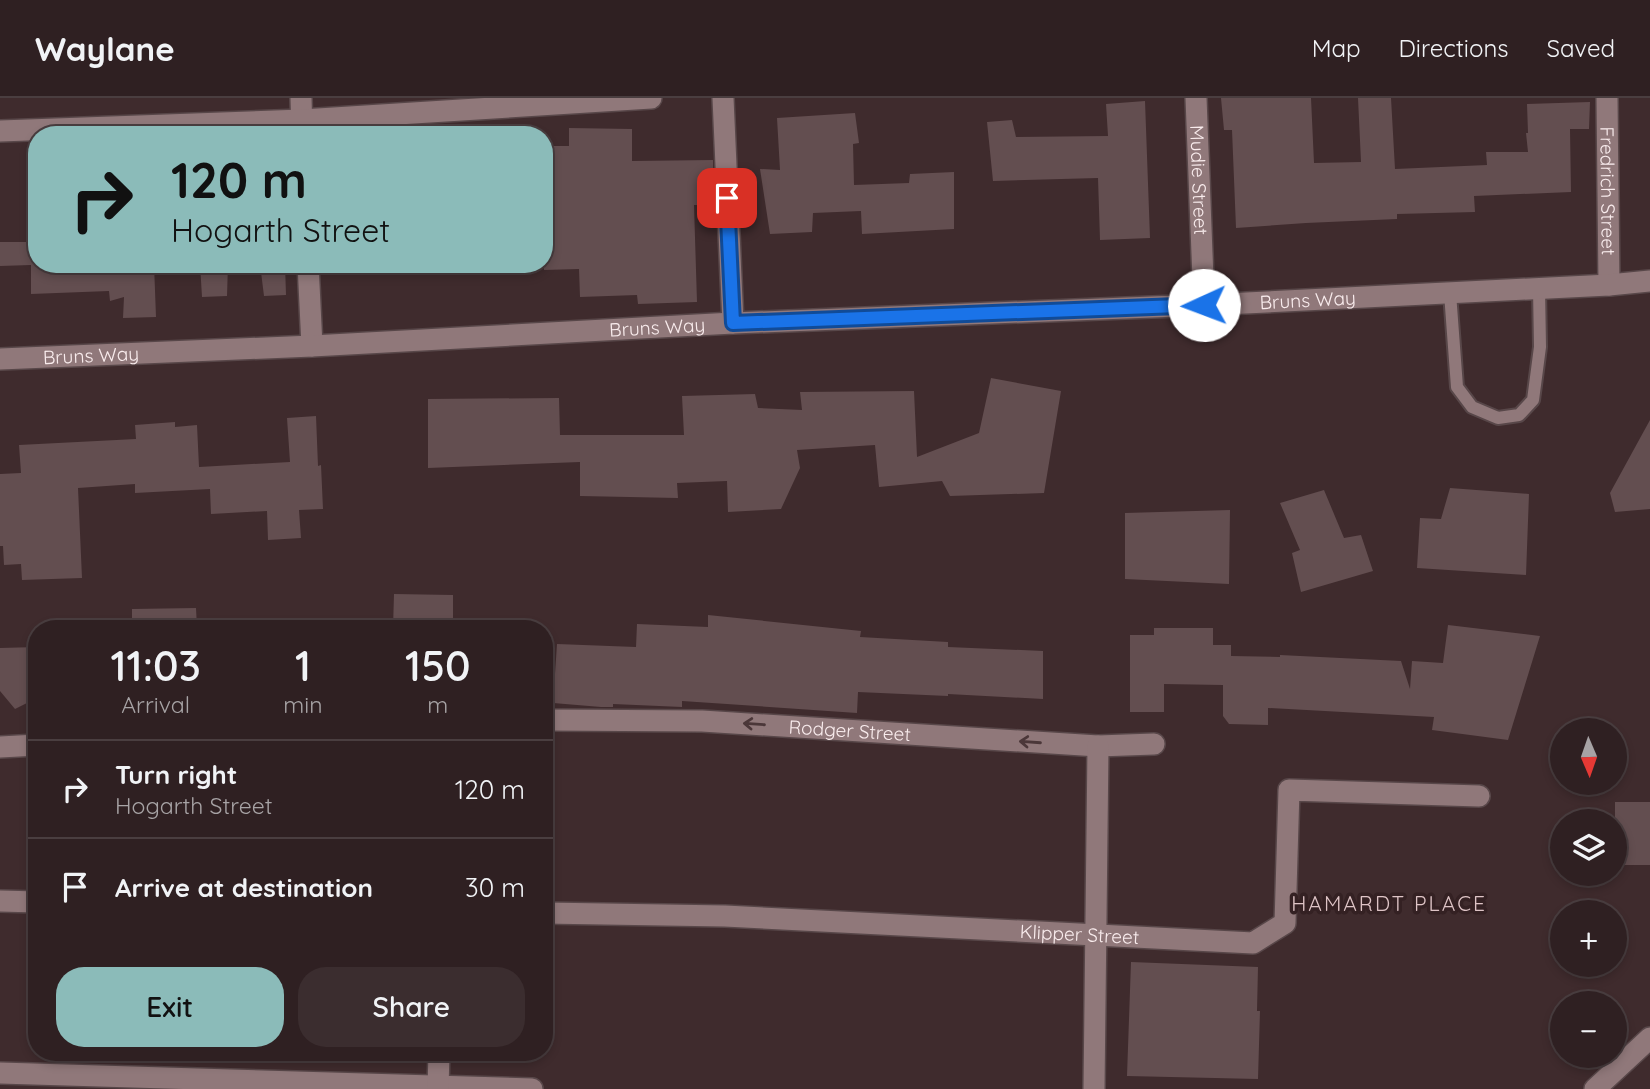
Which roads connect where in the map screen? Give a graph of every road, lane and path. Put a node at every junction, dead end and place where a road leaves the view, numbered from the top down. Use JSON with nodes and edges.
{"nodes":[{"id":1,"x":301,"y":98,"type":"edge"},
{"id":2,"x":651,"y":98,"type":"edge"},
{"id":3,"x":723,"y":98,"type":"edge"},
{"id":4,"x":1196,"y":98,"type":"edge"},
{"id":5,"x":1606,"y":98,"type":"edge"},
{"id":6,"x":302,"y":126,"type":"edge"},
{"id":7,"x":314,"y":126,"type":"edge"},
{"id":8,"x":0,"y":131,"type":"edge"},
{"id":9,"x":28,"y":131,"type":"edge"},
{"id":10,"x":308,"y":273,"type":"edge"},
{"id":11,"x":1650,"y":281,"type":"edge"},
{"id":12,"x":1609,"y":285,"type":"junction"},
{"id":13,"x":1539,"y":288,"type":"junction"},
{"id":14,"x":1450,"y":293,"type":"junction"},
{"id":15,"x":1204,"y":305,"type":"junction"},
{"id":16,"x":733,"y":323,"type":"junction"},
{"id":17,"x":312,"y":346,"type":"junction"},
{"id":18,"x":0,"y":359,"type":"edge"},
{"id":19,"x":553,"y":720,"type":"edge"},
{"id":20,"x":1154,"y":744,"type":"dead end"},
{"id":21,"x":28,"y":745,"type":"edge"},
{"id":22,"x":1098,"y":746,"type":"junction"},
{"id":23,"x":0,"y":747,"type":"edge"},
{"id":24,"x":1479,"y":796,"type":"dead end"},
{"id":25,"x":0,"y":901,"type":"edge"},
{"id":26,"x":28,"y":902,"type":"edge"},
{"id":27,"x":553,"y":913,"type":"edge"},
{"id":28,"x":1096,"y":936,"type":"junction"},
{"id":29,"x":1650,"y":1038,"type":"edge"},
{"id":30,"x":439,"y":1061,"type":"edge"},
{"id":31,"x":0,"y":1073,"type":"edge"},
{"id":32,"x":438,"y":1087,"type":"edge"},
{"id":33,"x":532,"y":1089,"type":"edge"},
{"id":34,"x":1094,"y":1089,"type":"edge"},
{"id":35,"x":1595,"y":1089,"type":"edge"}],
"edges":[{"from":1,"to":6,"type":"street"},
{"from":2,"to":7,"type":"street"},
{"from":3,"to":16,"type":"street"},
{"from":4,"to":15,"type":"street","name":"Mudie Street"},
{"from":5,"to":12,"type":"street","name":"Fredrich Street"},
{"from":8,"to":9,"type":"street"},
{"from":10,"to":17,"type":"street"},
{"from":11,"to":12,"type":"street","name":"Bruns Way"},
{"from":12,"to":13,"type":"street","name":"Bruns Way"},
{"from":13,"to":14,"type":"street","name":"Bruns Way"},
{"from":13,"to":14,"type":"lane"},
{"from":14,"to":15,"type":"street","name":"Bruns Way"},
{"from":15,"to":16,"type":"street","name":"Bruns Way"},
{"from":16,"to":17,"type":"street","name":"Bruns Way"},
{"from":17,"to":18,"type":"street","name":"Bruns Way"},
{"from":22,"to":19,"type":"street","name":"Rodger Street","one_way":true},
{"from":20,"to":22,"type":"street","name":"Rodger Street"},
{"from":21,"to":23,"type":"street"},
{"from":22,"to":28,"type":"street"},
{"from":24,"to":28,"type":"street","name":"Klipper Street"},
{"from":25,"to":26,"type":"street"},
{"from":27,"to":28,"type":"street","name":"Klipper Street"},
{"from":28,"to":34,"type":"street"},
{"from":29,"to":35,"type":"street"},
{"from":30,"to":32,"type":"street"},
{"from":31,"to":32,"type":"street"},
{"from":32,"to":33,"type":"street"}]}
